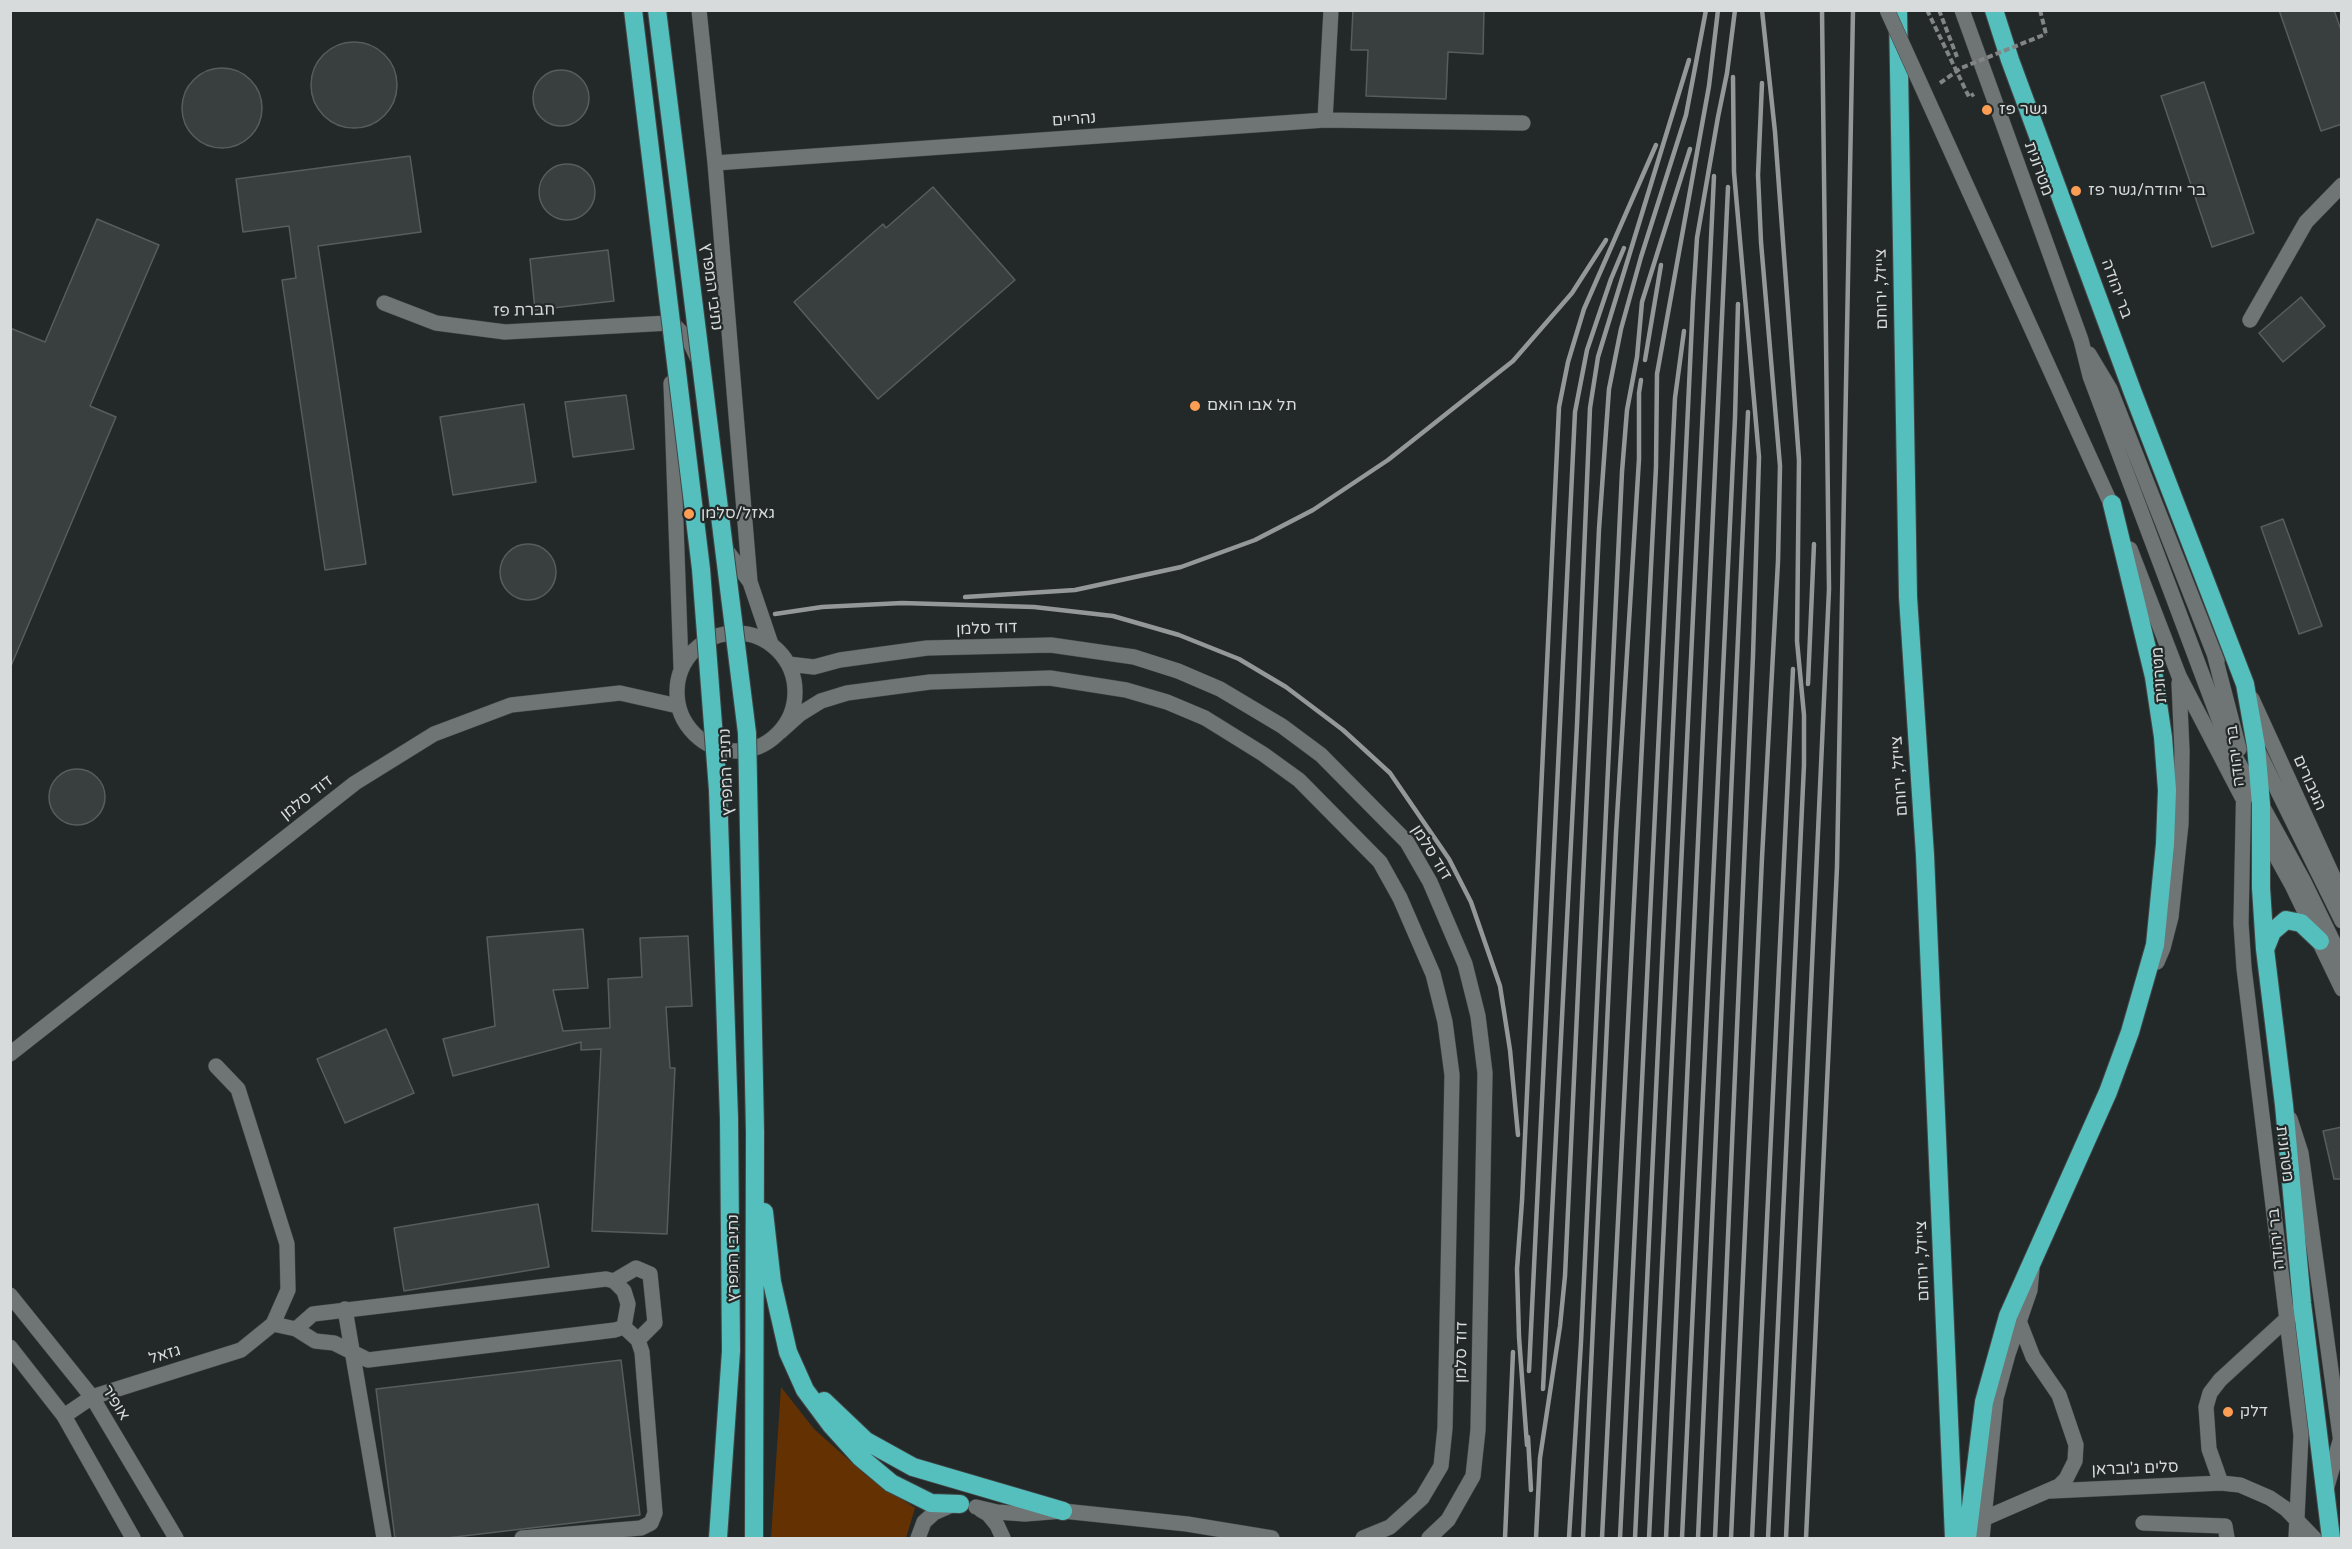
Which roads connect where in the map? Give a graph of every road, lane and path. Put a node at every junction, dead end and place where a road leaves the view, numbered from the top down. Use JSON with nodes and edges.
{"nodes":[{"id":1,"x":631,"y":10,"type":"edge"},
{"id":2,"x":657,"y":10,"type":"edge"},
{"id":3,"x":699,"y":10,"type":"edge"},
{"id":4,"x":1331,"y":10,"type":"edge"},
{"id":5,"x":1887,"y":10,"type":"edge"},
{"id":6,"x":1898,"y":10,"type":"edge"},
{"id":7,"x":1927,"y":10,"type":"edge"},
{"id":8,"x":1939,"y":10,"type":"edge"},
{"id":9,"x":1962,"y":10,"type":"edge"},
{"id":10,"x":1994,"y":10,"type":"edge"},
{"id":11,"x":2005,"y":10,"type":"edge"},
{"id":12,"x":2040,"y":10,"type":"edge"},
{"id":13,"x":2010,"y":60,"type":"junction"},
{"id":14,"x":1961,"y":68,"type":"junction"},
{"id":15,"x":1980,"y":90,"type":"dead end"},
{"id":16,"x":1925,"y":93,"type":"junction"},
{"id":17,"x":1325,"y":120,"type":"junction"},
{"id":18,"x":1523,"y":123,"type":"dead end"},
{"id":19,"x":715,"y":163,"type":"junction"},
{"id":20,"x":2342,"y":185,"type":"edge"},
{"id":21,"x":384,"y":303,"type":"dead end"},
{"id":22,"x":2250,"y":320,"type":"dead end"},
{"id":23,"x":669,"y":323,"type":"junction"},
{"id":24,"x":2081,"y":340,"type":"junction"},
{"id":25,"x":2112,"y":504,"type":"junction"},
{"id":26,"x":2164,"y":570,"type":"junction"},
{"id":27,"x":750,"y":582,"type":"junction"},
{"id":28,"x":771,"y":644,"type":"junction"},
{"id":29,"x":2214,"y":653,"type":"junction"},
{"id":30,"x":788,"y":664,"type":"junction"},
{"id":31,"x":681,"y":667,"type":"junction"},
{"id":32,"x":2179,"y":676,"type":"junction"},
{"id":33,"x":2246,"y":684,"type":"junction"},
{"id":34,"x":678,"y":706,"type":"junction"},
{"id":35,"x":780,"y":732,"type":"junction"},
{"id":36,"x":2256,"y":746,"type":"junction"},
{"id":37,"x":2244,"y":773,"type":"junction"},
{"id":38,"x":2253,"y":803,"type":"junction"},
{"id":39,"x":2262,"y":831,"type":"junction"},
{"id":40,"x":2342,"y":896,"type":"edge"},
{"id":41,"x":2342,"y":921,"type":"edge"},
{"id":42,"x":2320,"y":941,"type":"junction"},
{"id":43,"x":2265,"y":949,"type":"junction"},
{"id":44,"x":2342,"y":960,"type":"edge"},
{"id":45,"x":2143,"y":988,"type":"junction"},
{"id":46,"x":2342,"y":989,"type":"edge"},
{"id":47,"x":10,"y":1054,"type":"edge"},
{"id":48,"x":216,"y":1066,"type":"dead end"},
{"id":49,"x":2284,"y":1105,"type":"junction"},
{"id":50,"x":755,"y":1132,"type":"junction"},
{"id":51,"x":2032,"y":1262,"type":"junction"},
{"id":52,"x":614,"y":1281,"type":"junction"},
{"id":53,"x":10,"y":1295,"type":"edge"},
{"id":54,"x":2302,"y":1303,"type":"junction"},
{"id":55,"x":345,"y":1309,"type":"junction"},
{"id":56,"x":2288,"y":1318,"type":"junction"},
{"id":57,"x":2019,"y":1320,"type":"junction"},
{"id":58,"x":273,"y":1324,"type":"junction"},
{"id":59,"x":624,"y":1327,"type":"junction"},
{"id":60,"x":296,"y":1329,"type":"junction"},
{"id":61,"x":639,"y":1340,"type":"junction"},
{"id":62,"x":10,"y":1347,"type":"edge"},
{"id":63,"x":351,"y":1352,"type":"junction"},
{"id":64,"x":788,"y":1352,"type":"junction"},
{"id":65,"x":92,"y":1397,"type":"junction"},
{"id":66,"x":64,"y":1416,"type":"junction"},
{"id":67,"x":2341,"y":1446,"type":"edge"},
{"id":68,"x":2221,"y":1484,"type":"junction"},
{"id":69,"x":2051,"y":1491,"type":"junction"},
{"id":70,"x":2325,"y":1495,"type":"junction"},
{"id":71,"x":968,"y":1506,"type":"junction"},
{"id":72,"x":1064,"y":1511,"type":"junction"},
{"id":73,"x":1983,"y":1519,"type":"junction"},
{"id":74,"x":2297,"y":1519,"type":"junction"},
{"id":75,"x":2143,"y":1523,"type":"dead end"},
{"id":76,"x":1968,"y":1537,"type":"edge"},
{"id":77,"x":133,"y":1539,"type":"edge"},
{"id":78,"x":176,"y":1539,"type":"edge"},
{"id":79,"x":384,"y":1539,"type":"edge"},
{"id":80,"x":522,"y":1539,"type":"edge"},
{"id":81,"x":718,"y":1539,"type":"edge"},
{"id":82,"x":754,"y":1539,"type":"edge"},
{"id":83,"x":918,"y":1539,"type":"edge"},
{"id":84,"x":1003,"y":1539,"type":"edge"},
{"id":85,"x":1272,"y":1539,"type":"edge"},
{"id":86,"x":1364,"y":1539,"type":"edge"},
{"id":87,"x":1429,"y":1539,"type":"edge"},
{"id":88,"x":2227,"y":1539,"type":"edge"},
{"id":89,"x":2296,"y":1539,"type":"edge"},
{"id":90,"x":2314,"y":1539,"type":"edge"},
{"id":91,"x":2331,"y":1539,"type":"edge"}],
"edges":[{"from":1,"to":23,"type":"street"},
{"from":1,"to":81,"type":"highway","name":"נתיבי המפרץ","bridge":true},
{"from":2,"to":50,"type":"highway","name":"נתיבי המפרץ","bridge":true},
{"from":3,"to":19,"type":"street"},
{"from":4,"to":17,"type":"street"},
{"from":5,"to":16,"type":"street","bridge":true},
{"from":6,"to":76,"type":"highway","name":"צייזל, ירוחם"},
{"from":7,"to":15,"type":"path"},
{"from":8,"to":14,"type":"path"},
{"from":9,"to":24,"type":"street","name":"מטרונית"},
{"from":10,"to":13,"type":"highway","name":"בר יהודה"},
{"from":11,"to":13,"type":"highway"},
{"from":12,"to":14,"type":"path","bridge":true},
{"from":13,"to":33,"type":"highway","name":"בר יהודה"},
{"from":14,"to":16,"type":"path","bridge":true},
{"from":16,"to":25,"type":"street","bridge":true},
{"from":17,"to":18,"type":"street","name":"נהריים"},
{"from":17,"to":19,"type":"street","name":"נהריים"},
{"from":19,"to":27,"type":"street"},
{"from":20,"to":22,"type":"street"},
{"from":21,"to":23,"type":"street","name":"חברת פז"},
{"from":23,"to":27,"type":"street"},
{"from":23,"to":31,"type":"street"},
{"from":24,"to":26,"type":"street","name":"מטרונית"},
{"from":24,"to":29,"type":"street","name":"מטרונית"},
{"from":25,"to":32,"type":"street"},
{"from":25,"to":45,"type":"highway"},
{"from":26,"to":32,"type":"street","name":"מטרונית"},
{"from":26,"to":37,"type":"street","name":"מטרונית"},
{"from":27,"to":28,"type":"street"},
{"from":28,"to":30,"type":"street"},
{"from":28,"to":31,"type":"street"},
{"from":29,"to":36,"type":"street","name":"מטרונית"},
{"from":29,"to":37,"type":"street","name":"מטרונית"},
{"from":30,"to":35,"type":"street"},
{"from":30,"to":87,"type":"street","name":"דוד סלמן"},
{"from":31,"to":34,"type":"street"},
{"from":32,"to":38,"type":"street"},
{"from":32,"to":45,"type":"street","name":"מטרונית"},
{"from":33,"to":36,"type":"highway","name":"בר יהודה"},
{"from":33,"to":40,"type":"street","name":"הגיבורים"},
{"from":34,"to":35,"type":"street"},
{"from":34,"to":47,"type":"street","name":"דוד סלמן"},
{"from":35,"to":86,"type":"street","name":"דוד סלמן"},
{"from":36,"to":38,"type":"highway","name":"בר יהודה"},
{"from":36,"to":41,"type":"street","name":"מטרונית"},
{"from":37,"to":38,"type":"street","name":"מטרונית"},
{"from":38,"to":39,"type":"highway","name":"בר יהודה"},
{"from":38,"to":44,"type":"street","name":"מטרונית"},
{"from":38,"to":56,"type":"street","name":"מטרונית"},
{"from":39,"to":42,"type":"street"},
{"from":39,"to":43,"type":"highway","name":"בר יהודה"},
{"from":42,"to":43,"type":"highway"},
{"from":42,"to":46,"type":"street"},
{"from":43,"to":49,"type":"highway","name":"בר יהודה"},
{"from":45,"to":51,"type":"highway"},
{"from":48,"to":58,"type":"street"},
{"from":49,"to":54,"type":"highway","name":"בר יהודה"},
{"from":49,"to":67,"type":"street"},
{"from":50,"to":64,"type":"highway"},
{"from":50,"to":82,"type":"highway","name":"נתיבי המפרץ"},
{"from":51,"to":57,"type":"street"},
{"from":51,"to":76,"type":"highway"},
{"from":52,"to":55,"type":"street"},
{"from":52,"to":59,"type":"street"},
{"from":52,"to":61,"type":"street"},
{"from":53,"to":65,"type":"street","name":"אופיר"},
{"from":54,"to":56,"type":"street"},
{"from":54,"to":70,"type":"highway","name":"בר יהודה"},
{"from":55,"to":60,"type":"street"},
{"from":55,"to":63,"type":"street"},
{"from":56,"to":68,"type":"street"},
{"from":56,"to":74,"type":"street","name":"מטרונית"},
{"from":57,"to":69,"type":"street"},
{"from":57,"to":73,"type":"street"},
{"from":58,"to":60,"type":"street"},
{"from":58,"to":65,"type":"street","name":"גזאל"},
{"from":59,"to":61,"type":"street"},
{"from":59,"to":63,"type":"street"},
{"from":60,"to":63,"type":"street"},
{"from":61,"to":80,"type":"street"},
{"from":62,"to":66,"type":"street"},
{"from":63,"to":79,"type":"street"},
{"from":64,"to":71,"type":"highway"},
{"from":64,"to":72,"type":"highway"},
{"from":65,"to":66,"type":"street","name":"גזאל"},
{"from":65,"to":78,"type":"street","name":"אופיר"},
{"from":66,"to":77,"type":"street"},
{"from":67,"to":70,"type":"street"},
{"from":68,"to":69,"type":"street","name":"סלים ג'ובראן"},
{"from":68,"to":74,"type":"street","name":"סלים ג'ובראן"},
{"from":69,"to":73,"type":"street"},
{"from":70,"to":91,"type":"highway","name":"בר יהודה"},
{"from":71,"to":72,"type":"street"},
{"from":71,"to":83,"type":"street"},
{"from":71,"to":84,"type":"street"},
{"from":72,"to":85,"type":"street"},
{"from":73,"to":76,"type":"street"},
{"from":74,"to":89,"type":"street","name":"מטרונית"},
{"from":74,"to":90,"type":"street","name":"סלים ג'ובראן"},
{"from":75,"to":88,"type":"street"}]}
